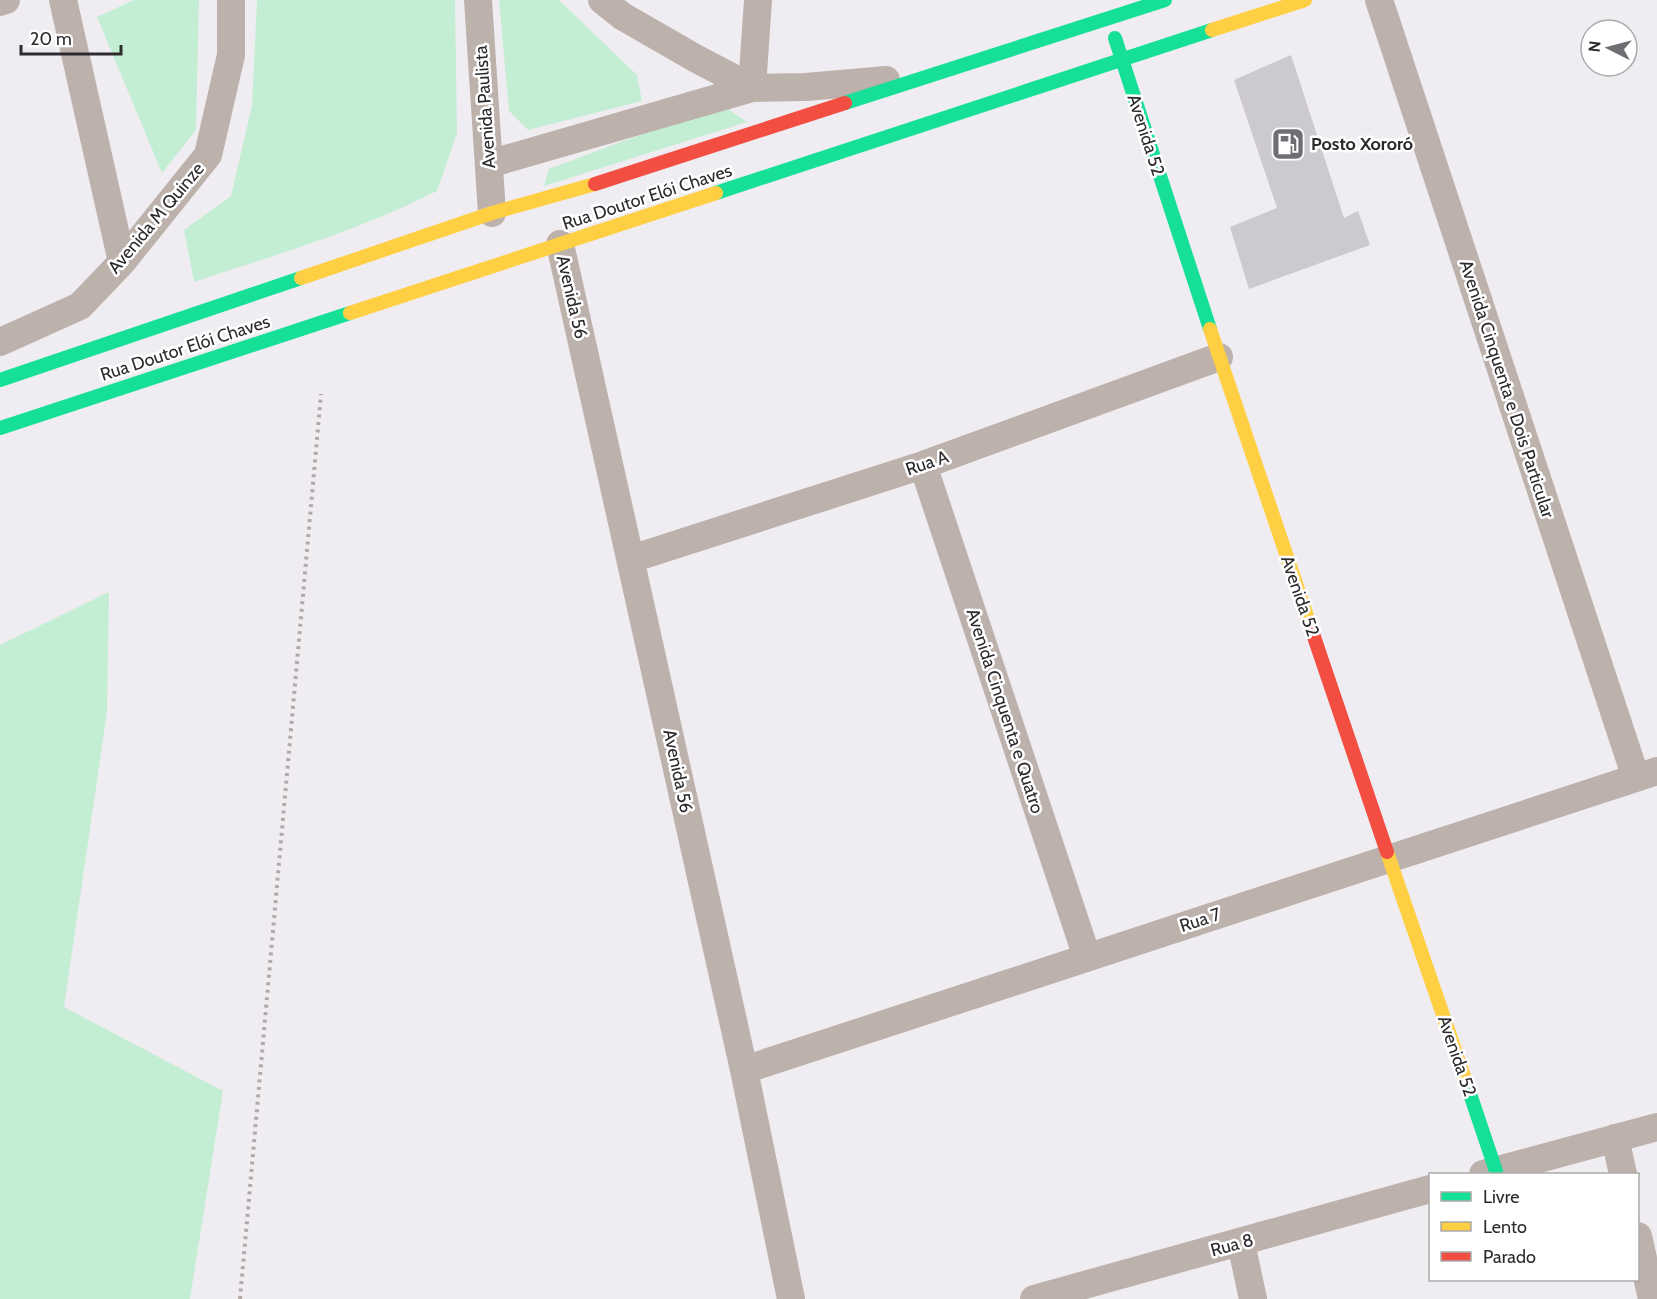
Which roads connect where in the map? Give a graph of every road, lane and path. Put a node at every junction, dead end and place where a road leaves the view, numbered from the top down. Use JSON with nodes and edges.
{"nodes":[{"id":1,"x":6,"y":0,"type":"edge"},
{"id":2,"x":63,"y":0,"type":"edge"},
{"id":3,"x":231,"y":0,"type":"edge"},
{"id":4,"x":478,"y":0,"type":"edge"},
{"id":5,"x":602,"y":0,"type":"edge"},
{"id":6,"x":758,"y":0,"type":"edge"},
{"id":7,"x":1165,"y":0,"type":"edge"},
{"id":8,"x":1305,"y":0,"type":"edge"},
{"id":9,"x":1379,"y":0,"type":"edge"},
{"id":10,"x":0,"y":2,"type":"edge"},
{"id":11,"x":1109,"y":20,"type":"junction"},
{"id":12,"x":1122,"y":60,"type":"junction"},
{"id":13,"x":936,"y":73,"type":"junction"},
{"id":14,"x":752,"y":88,"type":"junction"},
{"id":15,"x":489,"y":164,"type":"junction"},
{"id":16,"x":492,"y":213,"type":"junction"},
{"id":17,"x":560,"y":244,"type":"junction"},
{"id":18,"x":122,"y":262,"type":"junction"},
{"id":19,"x":0,"y":342,"type":"edge"},
{"id":20,"x":1219,"y":357,"type":"junction"},
{"id":21,"x":0,"y":380,"type":"edge"},
{"id":22,"x":321,"y":394,"type":"dead end"},
{"id":23,"x":0,"y":428,"type":"edge"},
{"id":24,"x":923,"y":465,"type":"junction"},
{"id":25,"x":631,"y":559,"type":"junction"},
{"id":26,"x":1646,"y":774,"type":"edge"},
{"id":27,"x":1389,"y":860,"type":"junction"},
{"id":28,"x":1087,"y":957,"type":"junction"},
{"id":29,"x":744,"y":1070,"type":"junction"},
{"id":30,"x":1657,"y":1127,"type":"edge"},
{"id":31,"x":1615,"y":1138,"type":"junction"},
{"id":32,"x":1489,"y":1173,"type":"edge"},
{"id":33,"x":1623,"y":1173,"type":"edge"},
{"id":34,"x":1429,"y":1190,"type":"edge"},
{"id":35,"x":1639,"y":1240,"type":"edge"},
{"id":36,"x":1241,"y":1243,"type":"junction"},
{"id":37,"x":240,"y":1299,"type":"edge"},
{"id":38,"x":791,"y":1299,"type":"edge"},
{"id":39,"x":1034,"y":1299,"type":"edge"},
{"id":40,"x":1252,"y":1299,"type":"edge"},
{"id":41,"x":1652,"y":1299,"type":"edge"}],
"edges":[{"from":1,"to":10,"type":"street"},
{"from":2,"to":18,"type":"street"},
{"from":3,"to":18,"type":"street","name":"Avenida M Quinze"},
{"from":4,"to":15,"type":"street","name":"Avenida Paulista"},
{"from":5,"to":14,"type":"street"},
{"from":6,"to":14,"type":"street"},
{"from":7,"to":11,"type":"main road","name":"Rua Doutor Elói Chaves"},
{"from":8,"to":12,"type":"main road","name":"Rua Doutor Elói Chaves"},
{"from":9,"to":26,"type":"street","name":"Avenida Cinquenta e Dois Particular"},
{"from":11,"to":12,"type":"main road","name":"Avenida 52"},
{"from":11,"to":13,"type":"main road","name":"Rua Doutor Elói Chaves"},
{"from":12,"to":17,"type":"main road","name":"Rua Doutor Elói Chaves"},
{"from":12,"to":20,"type":"main road","name":"Avenida 52"},
{"from":13,"to":14,"type":"street"},
{"from":13,"to":16,"type":"main road","name":"Rua Doutor Elói Chaves"},
{"from":14,"to":15,"type":"street"},
{"from":15,"to":16,"type":"street","name":"Avenida Paulista"},
{"from":16,"to":21,"type":"main road","name":"Rua Doutor Elói Chaves"},
{"from":17,"to":23,"type":"main road","name":"Rua Doutor Elói Chaves"},
{"from":17,"to":25,"type":"street","name":"Avenida 56"},
{"from":18,"to":19,"type":"street","name":"Avenida M Quinze"},
{"from":20,"to":24,"type":"street","name":"Rua A"},
{"from":20,"to":27,"type":"main road","name":"Avenida 52"},
{"from":22,"to":37,"type":"path"},
{"from":24,"to":25,"type":"street","name":"Rua A"},
{"from":24,"to":28,"type":"street","name":"Avenida Cinquenta e Quatro"},
{"from":25,"to":29,"type":"street","name":"Avenida 56"},
{"from":26,"to":27,"type":"street","name":"Rua 7"},
{"from":27,"to":28,"type":"street","name":"Rua 7"},
{"from":27,"to":32,"type":"main road","name":"Avenida 52"},
{"from":28,"to":29,"type":"street","name":"Rua 7"},
{"from":29,"to":38,"type":"street","name":"Avenida 56"},
{"from":30,"to":31,"type":"street"},
{"from":31,"to":32,"type":"street"},
{"from":31,"to":33,"type":"street"},
{"from":34,"to":36,"type":"street","name":"Rua 8"},
{"from":35,"to":41,"type":"street"},
{"from":36,"to":39,"type":"street","name":"Rua 8"},
{"from":36,"to":40,"type":"street"}]}
